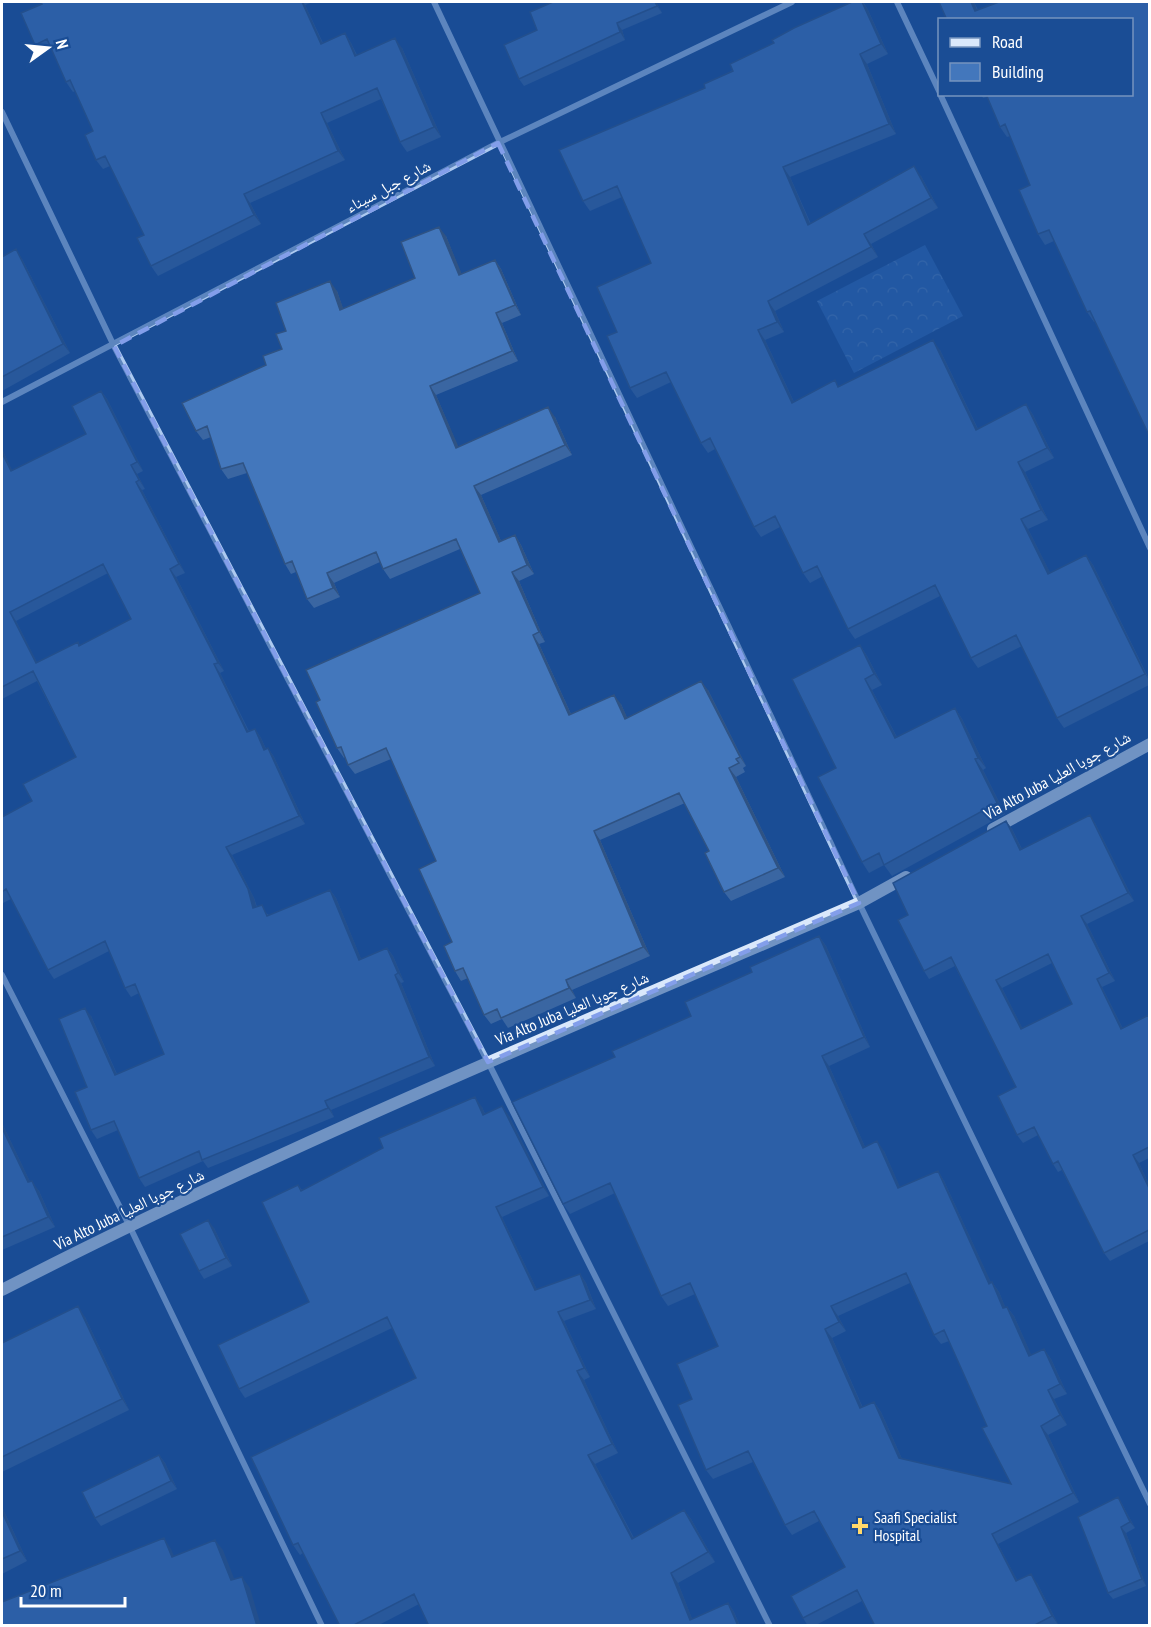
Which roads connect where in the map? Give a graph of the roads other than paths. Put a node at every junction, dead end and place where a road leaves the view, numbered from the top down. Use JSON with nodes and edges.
{"nodes":[{"id":1,"x":434,"y":2,"type":"edge"},
{"id":2,"x":792,"y":2,"type":"edge"},
{"id":3,"x":897,"y":2,"type":"edge"},
{"id":4,"x":938,"y":90,"type":"edge"},
{"id":5,"x":941,"y":96,"type":"edge"},
{"id":6,"x":2,"y":112,"type":"edge"},
{"id":7,"x":498,"y":143,"type":"junction"},
{"id":8,"x":114,"y":345,"type":"junction"},
{"id":9,"x":2,"y":402,"type":"edge"},
{"id":10,"x":1149,"y":548,"type":"edge"},
{"id":11,"x":1149,"y":744,"type":"edge"},
{"id":12,"x":983,"y":834,"type":"edge"},
{"id":13,"x":921,"y":868,"type":"edge"},
{"id":14,"x":858,"y":903,"type":"junction"},
{"id":15,"x":2,"y":975,"type":"edge"},
{"id":16,"x":488,"y":1062,"type":"junction"},
{"id":17,"x":129,"y":1225,"type":"junction"},
{"id":18,"x":2,"y":1290,"type":"edge"},
{"id":19,"x":1149,"y":1504,"type":"edge"},
{"id":20,"x":322,"y":1626,"type":"edge"},
{"id":21,"x":770,"y":1626,"type":"edge"}],
"edges":[{"from":1,"to":7,"type":"street"},
{"from":2,"to":7,"type":"street","name":"شارع جبل سيناء"},
{"from":3,"to":4,"type":"street"},
{"from":5,"to":10,"type":"street"},
{"from":6,"to":8,"type":"street"},
{"from":7,"to":8,"type":"street","name":"شارع جبل سيناء"},
{"from":7,"to":14,"type":"street"},
{"from":8,"to":9,"type":"street","name":"شارع جبل سيناء"},
{"from":8,"to":16,"type":"street"},
{"from":11,"to":12,"type":"street","name":"Via Alto Juba شارع جوبا العليا"},
{"from":13,"to":14,"type":"street","name":"Via Alto Juba شارع جوبا العليا"},
{"from":14,"to":16,"type":"street","name":"Via Alto Juba شارع جوبا العليا"},
{"from":14,"to":19,"type":"street"},
{"from":15,"to":17,"type":"street"},
{"from":16,"to":17,"type":"street","name":"Via Alto Juba شارع جوبا العليا"},
{"from":16,"to":21,"type":"street"},
{"from":17,"to":18,"type":"street","name":"Via Alto Juba شارع جوبا العليا"},
{"from":17,"to":20,"type":"street"}]}
